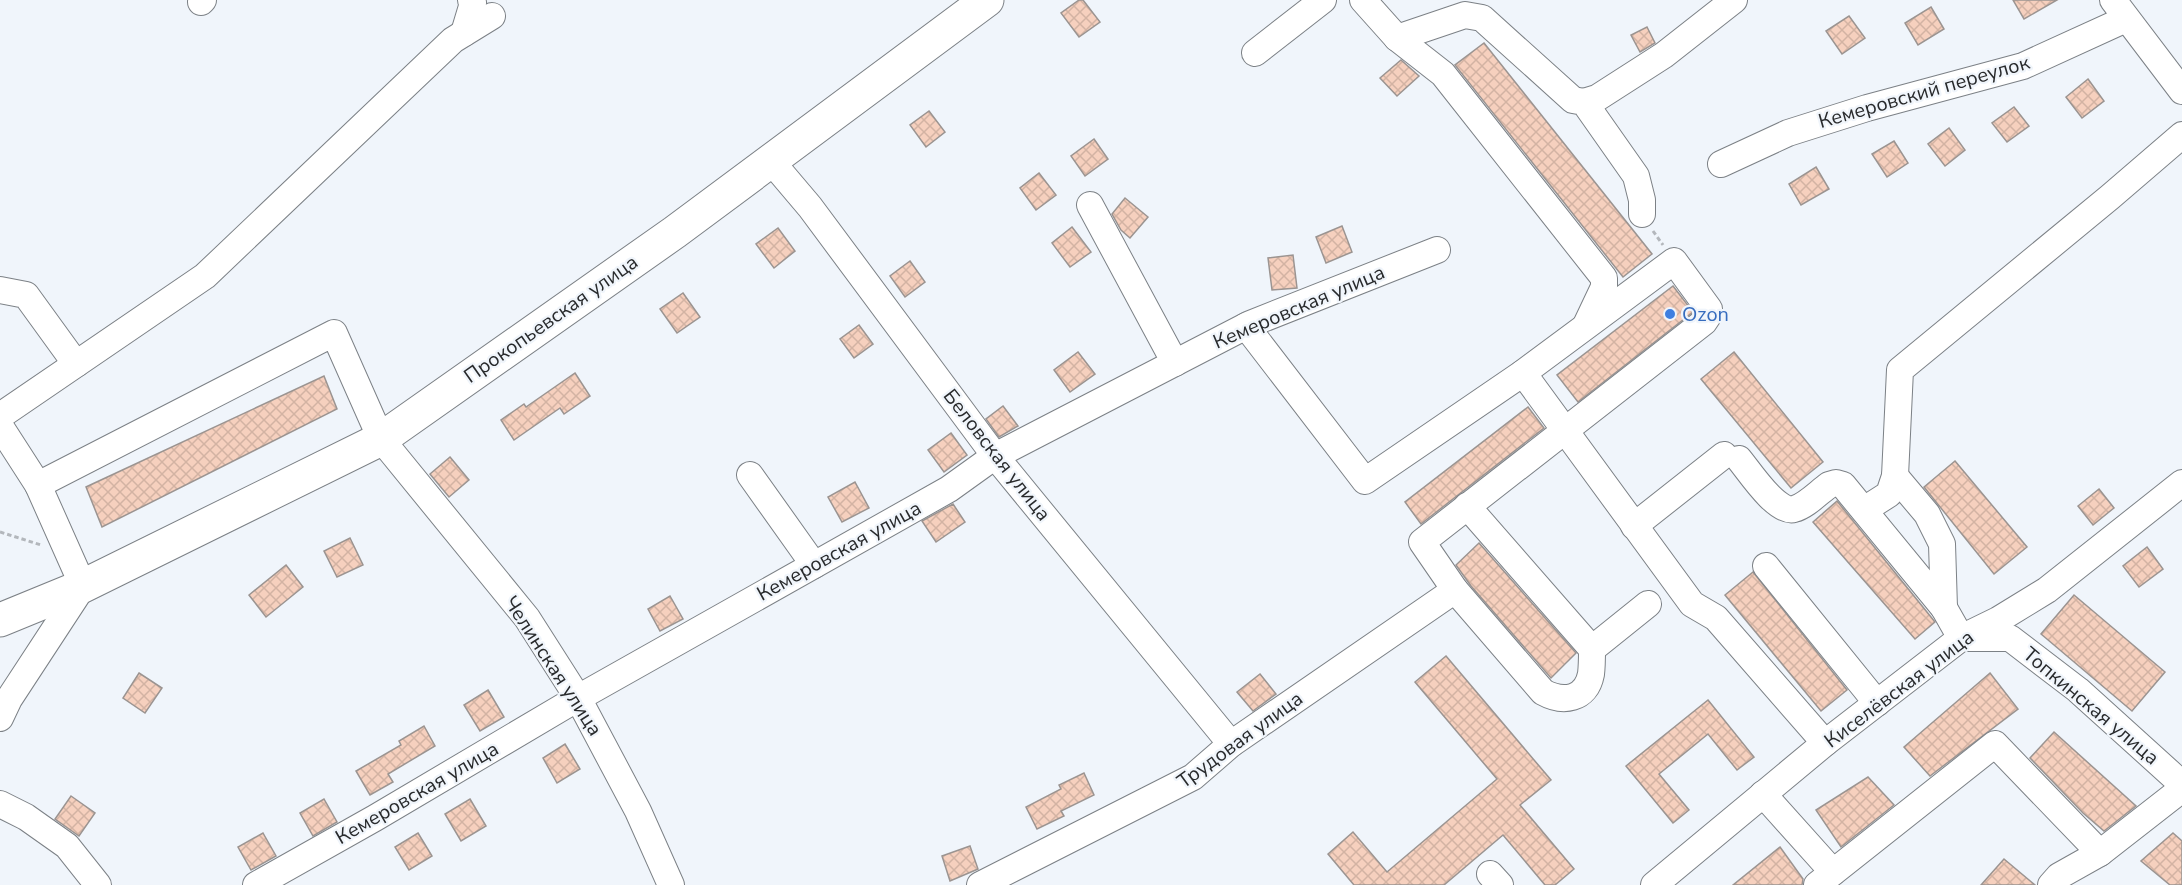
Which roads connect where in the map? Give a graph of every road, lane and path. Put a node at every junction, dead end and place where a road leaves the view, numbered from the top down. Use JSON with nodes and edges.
{"nodes":[{"id":1,"x":471,"y":0,"type":"edge"},
{"id":2,"x":987,"y":0,"type":"edge"},
{"id":3,"x":1323,"y":0,"type":"edge"},
{"id":4,"x":1363,"y":0,"type":"edge"},
{"id":5,"x":1734,"y":0,"type":"edge"},
{"id":6,"x":2120,"y":9,"type":"edge"},
{"id":7,"x":492,"y":16,"type":"dead end"},
{"id":8,"x":464,"y":33,"type":"junction"},
{"id":9,"x":1397,"y":38,"type":"junction"},
{"id":10,"x":1255,"y":53,"type":"dead end"},
{"id":11,"x":2182,"y":91,"type":"edge"},
{"id":12,"x":1584,"y":102,"type":"junction"},
{"id":13,"x":2182,"y":135,"type":"edge"},
{"id":14,"x":771,"y":161,"type":"junction"},
{"id":15,"x":1721,"y":164,"type":"dead end"},
{"id":16,"x":1090,"y":205,"type":"dead end"},
{"id":17,"x":1642,"y":214,"type":"joint"},
{"id":18,"x":1437,"y":250,"type":"dead end"},
{"id":19,"x":1674,"y":261,"type":"junction"},
{"id":20,"x":0,"y":290,"type":"edge"},
{"id":21,"x":1246,"y":326,"type":"junction"},
{"id":22,"x":1584,"y":328,"type":"junction"},
{"id":23,"x":1175,"y":363,"type":"junction"},
{"id":24,"x":76,"y":364,"type":"junction"},
{"id":25,"x":1523,"y":373,"type":"junction"},
{"id":26,"x":0,"y":416,"type":"edge"},
{"id":27,"x":0,"y":426,"type":"edge"},
{"id":28,"x":1564,"y":429,"type":"junction"},
{"id":29,"x":381,"y":439,"type":"junction"},
{"id":30,"x":995,"y":456,"type":"junction"},
{"id":31,"x":750,"y":475,"type":"dead end"},
{"id":32,"x":1895,"y":476,"type":"junction"},
{"id":33,"x":2182,"y":483,"type":"edge"},
{"id":34,"x":38,"y":485,"type":"junction"},
{"id":35,"x":1467,"y":506,"type":"junction"},
{"id":36,"x":1864,"y":510,"type":"junction"},
{"id":37,"x":1634,"y":526,"type":"junction"},
{"id":38,"x":0,"y":532,"type":"edge"},
{"id":39,"x":69,"y":555,"type":"junction"},
{"id":40,"x":814,"y":565,"type":"junction"},
{"id":41,"x":1766,"y":566,"type":"dead end"},
{"id":42,"x":83,"y":586,"type":"junction"},
{"id":43,"x":1455,"y":590,"type":"junction"},
{"id":44,"x":1648,"y":604,"type":"dead end"},
{"id":45,"x":1944,"y":608,"type":"junction"},
{"id":46,"x":0,"y":620,"type":"edge"},
{"id":47,"x":1960,"y":638,"type":"junction"},
{"id":48,"x":1592,"y":649,"type":"junction"},
{"id":49,"x":578,"y":698,"type":"junction"},
{"id":50,"x":1877,"y":703,"type":"junction"},
{"id":51,"x":0,"y":718,"type":"edge"},
{"id":52,"x":1825,"y":743,"type":"junction"},
{"id":53,"x":1231,"y":744,"type":"junction"},
{"id":54,"x":2182,"y":784,"type":"edge"},
{"id":55,"x":2182,"y":789,"type":"edge"},
{"id":56,"x":1763,"y":795,"type":"junction"},
{"id":57,"x":0,"y":804,"type":"edge"},
{"id":58,"x":2100,"y":853,"type":"junction"},
{"id":59,"x":1825,"y":878,"type":"edge"},
{"id":60,"x":98,"y":885,"type":"edge"},
{"id":61,"x":256,"y":885,"type":"edge"},
{"id":62,"x":671,"y":885,"type":"edge"},
{"id":63,"x":980,"y":885,"type":"edge"},
{"id":64,"x":1654,"y":885,"type":"edge"},
{"id":65,"x":2051,"y":885,"type":"edge"}],
"edges":[{"from":1,"to":8,"type":"street"},
{"from":2,"to":14,"type":"main road","name":"Прокопьевская улица"},
{"from":3,"to":10,"type":"street"},
{"from":4,"to":9,"type":"street"},
{"from":5,"to":12,"type":"street"},
{"from":6,"to":11,"type":"street"},
{"from":6,"to":15,"type":"street","name":"Кемеровский переулок"},
{"from":7,"to":8,"type":"street"},
{"from":8,"to":24,"type":"street"},
{"from":9,"to":12,"type":"street"},
{"from":9,"to":22,"type":"street"},
{"from":12,"to":17,"type":"street"},
{"from":13,"to":32,"type":"street"},
{"from":14,"to":29,"type":"main road","name":"Прокопьевская улица"},
{"from":14,"to":30,"type":"street","name":"Беловская улица"},
{"from":16,"to":23,"type":"street"},
{"from":17,"to":19,"type":"path"},
{"from":18,"to":21,"type":"street","name":"Кемеровская улица"},
{"from":19,"to":22,"type":"street"},
{"from":19,"to":28,"type":"street"},
{"from":20,"to":24,"type":"street"},
{"from":21,"to":23,"type":"street","name":"Кемеровская улица"},
{"from":21,"to":25,"type":"street"},
{"from":22,"to":25,"type":"street"},
{"from":23,"to":30,"type":"street","name":"Кемеровская улица"},
{"from":24,"to":26,"type":"street"},
{"from":25,"to":28,"type":"street"},
{"from":27,"to":34,"type":"street"},
{"from":28,"to":35,"type":"street"},
{"from":28,"to":37,"type":"street"},
{"from":29,"to":34,"type":"street","name":"Челинская улица"},
{"from":29,"to":42,"type":"main road","name":"Прокопьевская улица"},
{"from":29,"to":49,"type":"street","name":"Челинская улица"},
{"from":30,"to":40,"type":"street","name":"Кемеровская улица"},
{"from":30,"to":53,"type":"street","name":"Беловская улица"},
{"from":31,"to":40,"type":"street"},
{"from":32,"to":36,"type":"street"},
{"from":32,"to":45,"type":"street"},
{"from":33,"to":47,"type":"street","name":"Киселёвская улица"},
{"from":34,"to":39,"type":"street"},
{"from":35,"to":43,"type":"street"},
{"from":35,"to":48,"type":"street"},
{"from":36,"to":37,"type":"street"},
{"from":36,"to":45,"type":"street"},
{"from":37,"to":52,"type":"street"},
{"from":38,"to":39,"type":"path"},
{"from":39,"to":42,"type":"street"},
{"from":40,"to":49,"type":"street","name":"Кемеровская улица"},
{"from":41,"to":50,"type":"street"},
{"from":42,"to":46,"type":"main road","name":"Прокопьевская улица"},
{"from":42,"to":51,"type":"street"},
{"from":43,"to":48,"type":"street"},
{"from":43,"to":53,"type":"street","name":"Трудовая улица"},
{"from":44,"to":48,"type":"street"},
{"from":45,"to":47,"type":"street"},
{"from":47,"to":50,"type":"street","name":"Киселёвская улица"},
{"from":47,"to":54,"type":"street","name":"Топкинская улица"},
{"from":49,"to":61,"type":"street","name":"Кемеровская улица"},
{"from":49,"to":62,"type":"street","name":"Челинская улица"},
{"from":50,"to":52,"type":"street","name":"Киселёвская улица"},
{"from":52,"to":56,"type":"street","name":"Киселёвская улица"},
{"from":53,"to":63,"type":"street","name":"Трудовая улица"},
{"from":55,"to":58,"type":"street"},
{"from":56,"to":59,"type":"street"},
{"from":56,"to":64,"type":"street","name":"Киселёвская улица"},
{"from":57,"to":60,"type":"street"},
{"from":58,"to":59,"type":"street"},
{"from":58,"to":65,"type":"street"}]}
